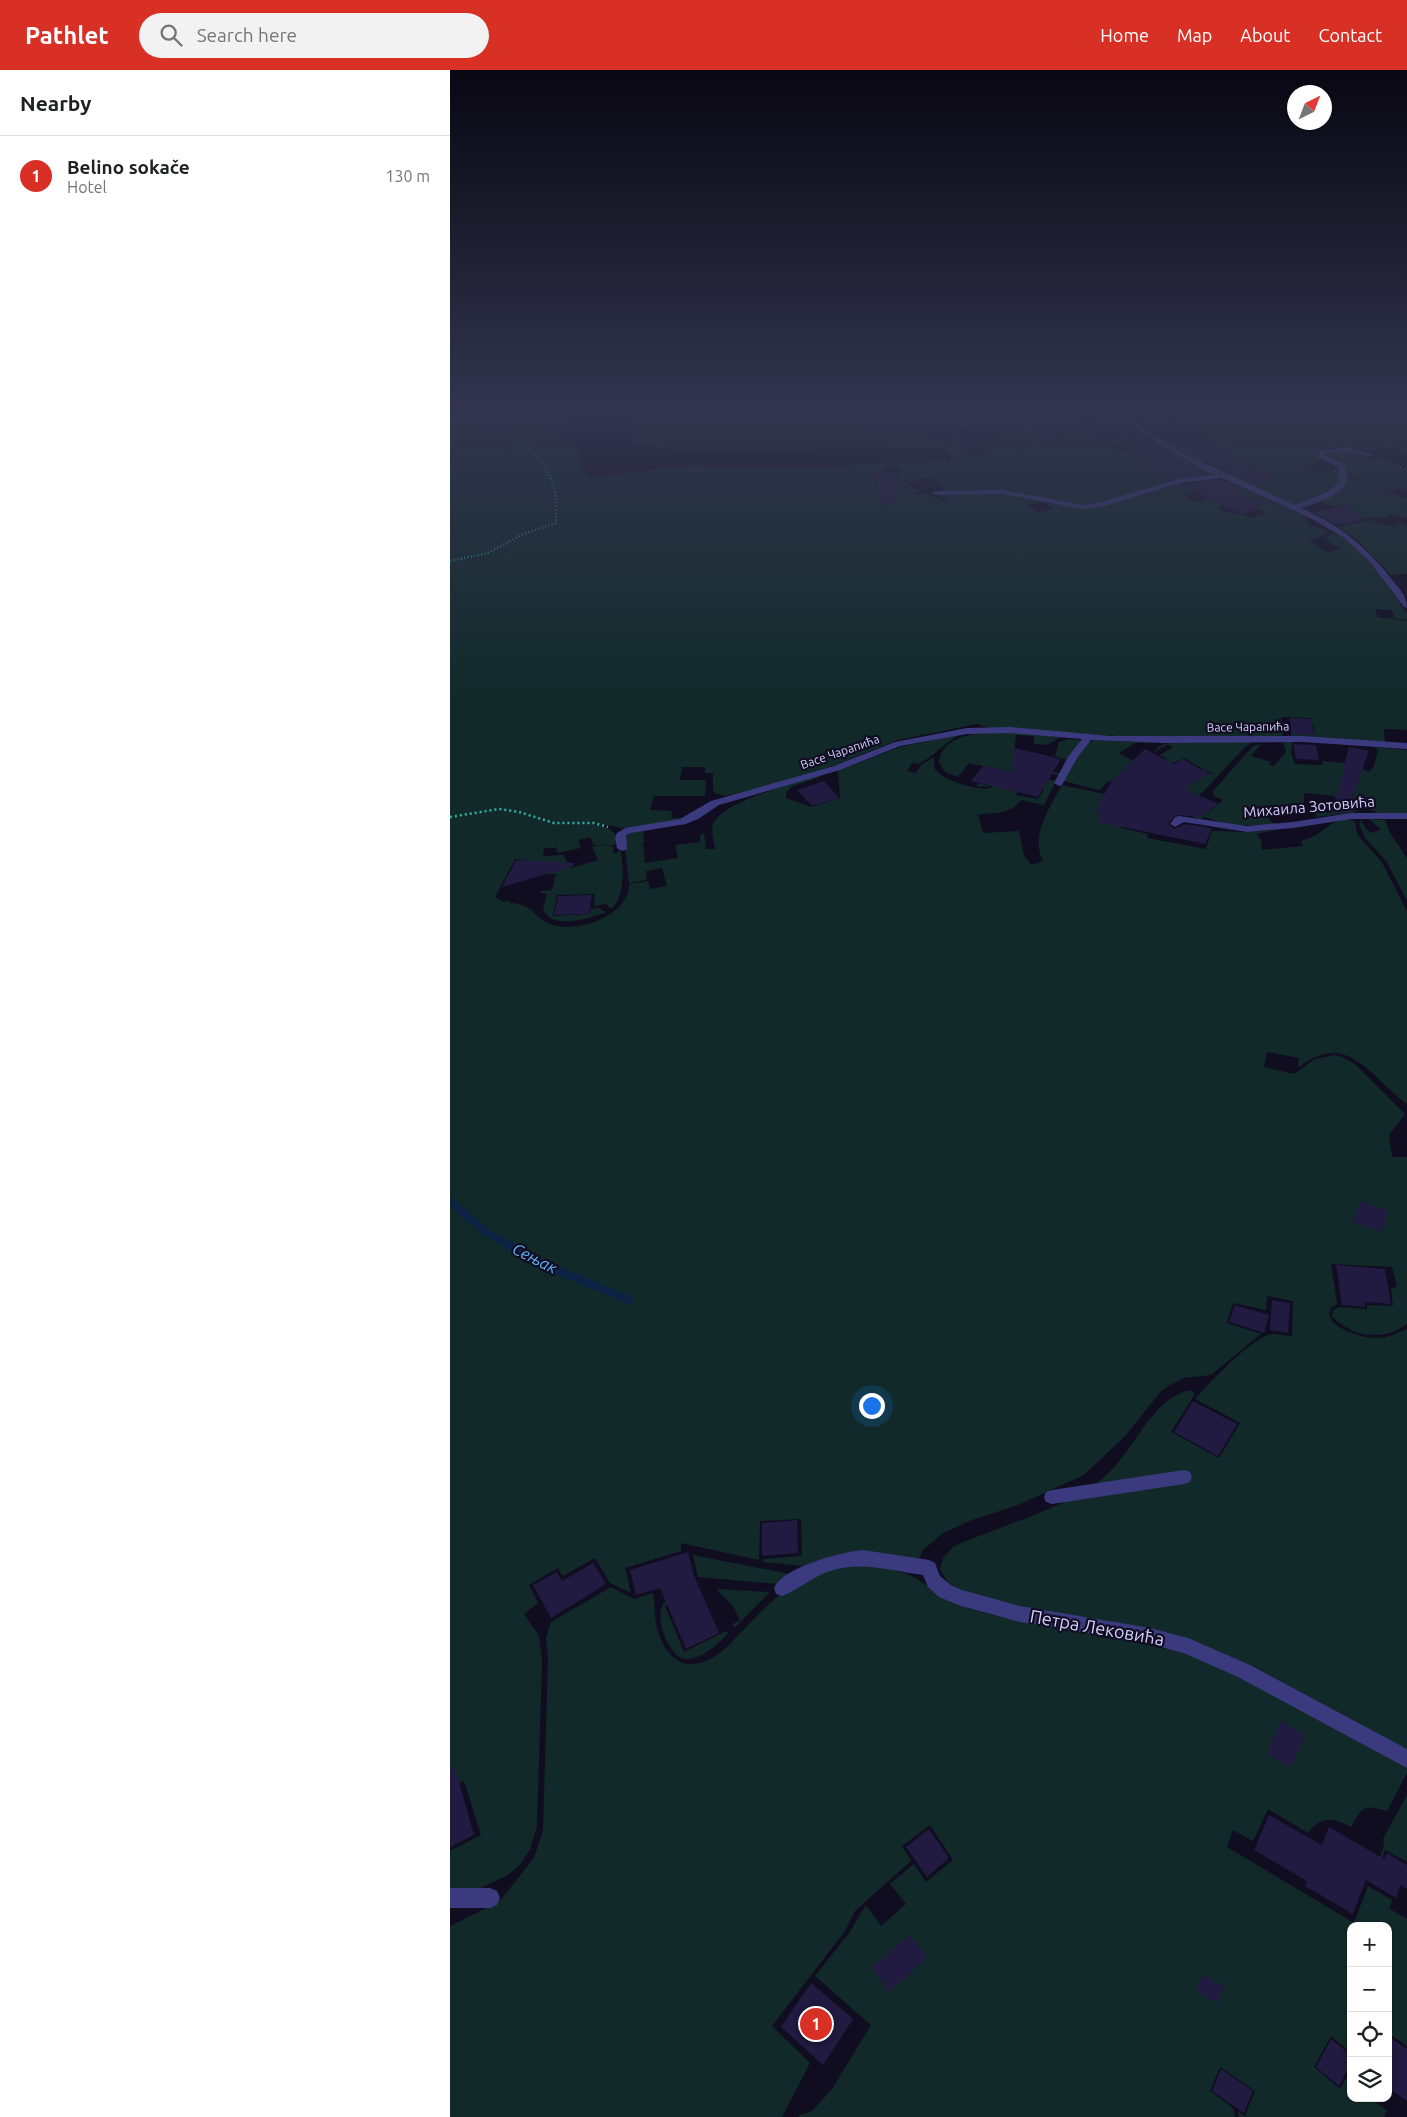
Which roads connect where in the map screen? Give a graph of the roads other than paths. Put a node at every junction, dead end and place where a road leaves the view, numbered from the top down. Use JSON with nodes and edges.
{"nodes":[{"id":1,"x":1294,"y":508,"type":"edge"},
{"id":2,"x":1407,"y":605,"type":"edge"},
{"id":3,"x":1090,"y":737,"type":"junction"},
{"id":4,"x":1407,"y":746,"type":"edge"},
{"id":5,"x":1059,"y":782,"type":"dead end"},
{"id":6,"x":1407,"y":816,"type":"edge"},
{"id":7,"x":1180,"y":821,"type":"dead end"},
{"id":8,"x":622,"y":848,"type":"dead end"},
{"id":9,"x":1184,"y":1477,"type":"dead end"},
{"id":10,"x":1052,"y":1497,"type":"dead end"},
{"id":11,"x":782,"y":1588,"type":"dead end"},
{"id":12,"x":1407,"y":1759,"type":"edge"},
{"id":13,"x":450,"y":1898,"type":"edge"},
{"id":14,"x":490,"y":1898,"type":"dead end"}],
"edges":[{"from":1,"to":2,"type":"street"},
{"from":3,"to":4,"type":"street","name":"Васе Чарапића"},
{"from":3,"to":5,"type":"street"},
{"from":3,"to":8,"type":"street","name":"Васе Чарапића"},
{"from":6,"to":7,"type":"street","name":"Михаила Зотовића"},
{"from":9,"to":10,"type":"street"},
{"from":11,"to":12,"type":"street","name":"Петра Лековића"},
{"from":13,"to":14,"type":"street"}]}
